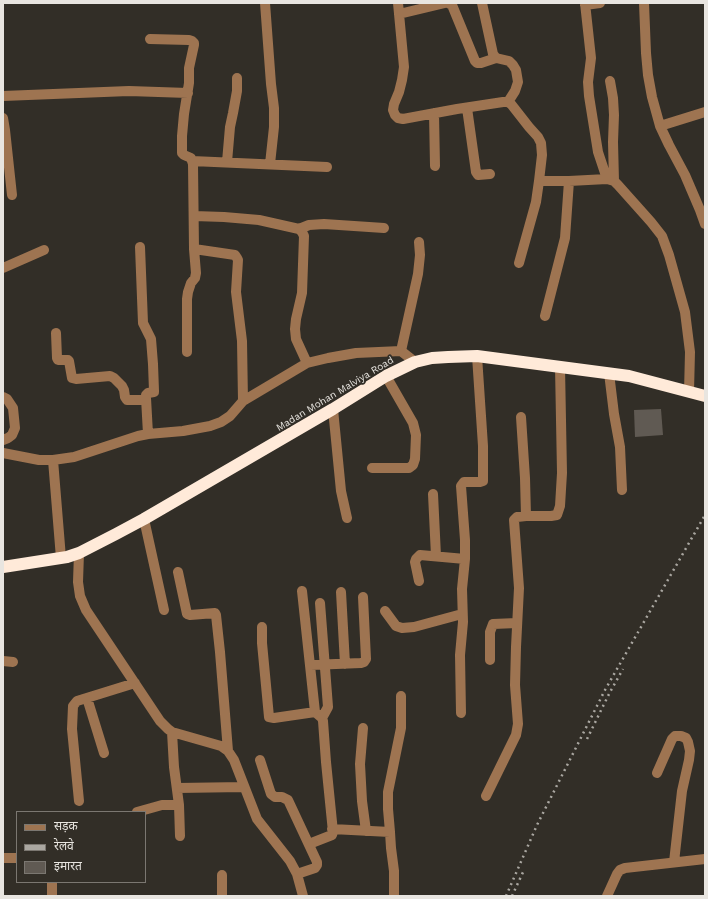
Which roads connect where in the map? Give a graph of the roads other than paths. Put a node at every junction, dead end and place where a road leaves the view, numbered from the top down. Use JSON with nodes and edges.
{"nodes":[{"id":1,"x":265,"y":3,"type":"edge"},
{"id":2,"x":398,"y":3,"type":"edge"},
{"id":3,"x":445,"y":3,"type":"edge"},
{"id":4,"x":449,"y":3,"type":"edge"},
{"id":5,"x":482,"y":3,"type":"edge"},
{"id":6,"x":600,"y":3,"type":"edge"},
{"id":7,"x":644,"y":3,"type":"edge"},
{"id":8,"x":585,"y":4,"type":"edge"},
{"id":9,"x":399,"y":14,"type":"junction"},
{"id":10,"x":150,"y":39,"type":"dead end"},
{"id":11,"x":496,"y":58,"type":"junction"},
{"id":12,"x":237,"y":78,"type":"dead end"},
{"id":13,"x":610,"y":81,"type":"dead end"},
{"id":14,"x":188,"y":93,"type":"junction"},
{"id":15,"x":3,"y":96,"type":"edge"},
{"id":16,"x":508,"y":102,"type":"junction"},
{"id":17,"x":466,"y":108,"type":"junction"},
{"id":18,"x":705,"y":112,"type":"edge"},
{"id":19,"x":434,"y":113,"type":"junction"},
{"id":20,"x":3,"y":118,"type":"edge"},
{"id":21,"x":660,"y":126,"type":"junction"},
{"id":22,"x":192,"y":161,"type":"junction"},
{"id":23,"x":227,"y":162,"type":"junction"},
{"id":24,"x":270,"y":164,"type":"junction"},
{"id":25,"x":435,"y":166,"type":"dead end"},
{"id":26,"x":327,"y":167,"type":"dead end"},
{"id":27,"x":490,"y":174,"type":"dead end"},
{"id":28,"x":611,"y":180,"type":"junction"},
{"id":29,"x":540,"y":181,"type":"junction"},
{"id":30,"x":569,"y":181,"type":"junction"},
{"id":31,"x":12,"y":195,"type":"dead end"},
{"id":32,"x":194,"y":216,"type":"junction"},
{"id":33,"x":705,"y":224,"type":"edge"},
{"id":34,"x":384,"y":228,"type":"dead end"},
{"id":35,"x":298,"y":229,"type":"junction"},
{"id":36,"x":419,"y":242,"type":"dead end"},
{"id":37,"x":140,"y":247,"type":"dead end"},
{"id":38,"x":194,"y":249,"type":"junction"},
{"id":39,"x":44,"y":250,"type":"dead end"},
{"id":40,"x":519,"y":263,"type":"dead end"},
{"id":41,"x":3,"y":268,"type":"edge"},
{"id":42,"x":545,"y":316,"type":"dead end"},
{"id":43,"x":56,"y":333,"type":"dead end"},
{"id":44,"x":401,"y":351,"type":"junction"},
{"id":45,"x":187,"y":352,"type":"dead end"},
{"id":46,"x":477,"y":356,"type":"junction"},
{"id":47,"x":415,"y":362,"type":"junction"},
{"id":48,"x":307,"y":363,"type":"junction"},
{"id":49,"x":560,"y":367,"type":"junction"},
{"id":50,"x":610,"y":373,"type":"junction"},
{"id":51,"x":386,"y":376,"type":"junction"},
{"id":52,"x":689,"y":392,"type":"junction"},
{"id":53,"x":3,"y":396,"type":"edge"},
{"id":54,"x":705,"y":396,"type":"edge"},
{"id":55,"x":146,"y":400,"type":"junction"},
{"id":56,"x":243,"y":401,"type":"junction"},
{"id":57,"x":333,"y":409,"type":"junction"},
{"id":58,"x":521,"y":417,"type":"dead end"},
{"id":59,"x":148,"y":434,"type":"junction"},
{"id":60,"x":3,"y":440,"type":"edge"},
{"id":61,"x":3,"y":453,"type":"edge"},
{"id":62,"x":53,"y":460,"type":"junction"},
{"id":63,"x":372,"y":468,"type":"dead end"},
{"id":64,"x":622,"y":490,"type":"dead end"},
{"id":65,"x":433,"y":494,"type":"dead end"},
{"id":66,"x":526,"y":516,"type":"junction"},
{"id":67,"x":347,"y":518,"type":"dead end"},
{"id":68,"x":144,"y":519,"type":"junction"},
{"id":69,"x":79,"y":553,"type":"junction"},
{"id":70,"x":436,"y":556,"type":"junction"},
{"id":71,"x":61,"y":558,"type":"junction"},
{"id":72,"x":464,"y":559,"type":"junction"},
{"id":73,"x":3,"y":567,"type":"edge"},
{"id":74,"x":178,"y":572,"type":"dead end"},
{"id":75,"x":418,"y":580,"type":"dead end"},
{"id":76,"x":302,"y":591,"type":"dead end"},
{"id":77,"x":341,"y":592,"type":"dead end"},
{"id":78,"x":363,"y":597,"type":"dead end"},
{"id":79,"x":320,"y":603,"type":"dead end"},
{"id":80,"x":164,"y":610,"type":"dead end"},
{"id":81,"x":385,"y":611,"type":"dead end"},
{"id":82,"x":462,"y":614,"type":"junction"},
{"id":83,"x":517,"y":623,"type":"junction"},
{"id":84,"x":262,"y":627,"type":"dead end"},
{"id":85,"x":490,"y":660,"type":"dead end"},
{"id":86,"x":324,"y":664,"type":"junction"},
{"id":87,"x":345,"y":664,"type":"junction"},
{"id":88,"x":310,"y":665,"type":"junction"},
{"id":89,"x":135,"y":683,"type":"junction"},
{"id":90,"x":401,"y":696,"type":"dead end"},
{"id":91,"x":87,"y":698,"type":"junction"},
{"id":92,"x":461,"y":713,"type":"dead end"},
{"id":93,"x":319,"y":715,"type":"junction"},
{"id":94,"x":363,"y":728,"type":"dead end"},
{"id":95,"x":172,"y":732,"type":"junction"},
{"id":96,"x":228,"y":751,"type":"junction"},
{"id":97,"x":104,"y":753,"type":"dead end"},
{"id":98,"x":260,"y":760,"type":"dead end"},
{"id":99,"x":657,"y":773,"type":"dead end"},
{"id":100,"x":244,"y":787,"type":"junction"},
{"id":101,"x":177,"y":788,"type":"junction"},
{"id":102,"x":486,"y":796,"type":"dead end"},
{"id":103,"x":79,"y":801,"type":"dead end"},
{"id":104,"x":179,"y":805,"type":"junction"},
{"id":105,"x":140,"y":811,"type":"edge"},
{"id":106,"x":332,"y":829,"type":"junction"},
{"id":107,"x":366,"y":831,"type":"junction"},
{"id":108,"x":390,"y":832,"type":"junction"},
{"id":109,"x":180,"y":836,"type":"dead end"},
{"id":110,"x":309,"y":844,"type":"junction"},
{"id":111,"x":3,"y":858,"type":"edge"},
{"id":112,"x":16,"y":858,"type":"edge"},
{"id":113,"x":705,"y":859,"type":"edge"},
{"id":114,"x":674,"y":862,"type":"junction"},
{"id":115,"x":297,"y":874,"type":"junction"},
{"id":116,"x":222,"y":875,"type":"dead end"},
{"id":117,"x":52,"y":883,"type":"edge"},
{"id":118,"x":52,"y":896,"type":"edge"},
{"id":119,"x":222,"y":896,"type":"edge"},
{"id":120,"x":303,"y":896,"type":"edge"},
{"id":121,"x":394,"y":896,"type":"edge"},
{"id":122,"x":607,"y":896,"type":"edge"}],
"edges":[{"from":1,"to":24,"type":"street"},
{"from":2,"to":9,"type":"street"},
{"from":3,"to":9,"type":"street"},
{"from":4,"to":11,"type":"street"},
{"from":5,"to":11,"type":"street"},
{"from":6,"to":8,"type":"street"},
{"from":7,"to":21,"type":"street"},
{"from":8,"to":28,"type":"street"},
{"from":9,"to":19,"type":"street"},
{"from":10,"to":14,"type":"street"},
{"from":11,"to":16,"type":"street"},
{"from":12,"to":23,"type":"street"},
{"from":13,"to":28,"type":"street"},
{"from":14,"to":15,"type":"street"},
{"from":14,"to":22,"type":"street"},
{"from":16,"to":17,"type":"street"},
{"from":16,"to":29,"type":"street"},
{"from":17,"to":19,"type":"street"},
{"from":17,"to":27,"type":"street"},
{"from":18,"to":21,"type":"street"},
{"from":19,"to":25,"type":"street"},
{"from":20,"to":31,"type":"street"},
{"from":21,"to":33,"type":"street"},
{"from":22,"to":23,"type":"street"},
{"from":22,"to":32,"type":"street"},
{"from":23,"to":24,"type":"street"},
{"from":24,"to":26,"type":"street"},
{"from":28,"to":30,"type":"street"},
{"from":28,"to":52,"type":"street"},
{"from":29,"to":30,"type":"street"},
{"from":29,"to":40,"type":"street"},
{"from":30,"to":42,"type":"street"},
{"from":32,"to":35,"type":"street"},
{"from":32,"to":38,"type":"street"},
{"from":34,"to":35,"type":"street"},
{"from":35,"to":48,"type":"street"},
{"from":36,"to":44,"type":"street"},
{"from":37,"to":55,"type":"street"},
{"from":38,"to":45,"type":"street"},
{"from":38,"to":56,"type":"street"},
{"from":39,"to":41,"type":"street"},
{"from":43,"to":55,"type":"street"},
{"from":44,"to":47,"type":"street"},
{"from":44,"to":48,"type":"street"},
{"from":46,"to":47,"type":"highway","name":"Madan Mohan Malviya Road"},
{"from":46,"to":49,"type":"highway","name":"Madan Mohan Malviya Road"},
{"from":46,"to":72,"type":"street"},
{"from":47,"to":51,"type":"highway","name":"Madan Mohan Malviya Road"},
{"from":48,"to":56,"type":"street"},
{"from":49,"to":50,"type":"highway","name":"Madan Mohan Malviya Road"},
{"from":49,"to":66,"type":"street"},
{"from":50,"to":52,"type":"highway","name":"Madan Mohan Malviya Road"},
{"from":50,"to":64,"type":"street"},
{"from":51,"to":57,"type":"highway","name":"Madan Mohan Malviya Road"},
{"from":51,"to":63,"type":"street"},
{"from":52,"to":54,"type":"highway","name":"Madan Mohan Malviya Road"},
{"from":53,"to":60,"type":"street"},
{"from":55,"to":59,"type":"street"},
{"from":56,"to":59,"type":"street"},
{"from":57,"to":67,"type":"street"},
{"from":57,"to":68,"type":"highway","name":"Madan Mohan Malviya Road"},
{"from":58,"to":66,"type":"street"},
{"from":59,"to":62,"type":"street"},
{"from":61,"to":62,"type":"street"},
{"from":62,"to":71,"type":"street"},
{"from":65,"to":70,"type":"street"},
{"from":66,"to":83,"type":"street"},
{"from":68,"to":69,"type":"highway","name":"Madan Mohan Malviya Road"},
{"from":68,"to":80,"type":"street"},
{"from":69,"to":71,"type":"highway","name":"Madan Mohan Malviya Road"},
{"from":69,"to":89,"type":"street"},
{"from":70,"to":72,"type":"street"},
{"from":70,"to":75,"type":"street"},
{"from":71,"to":73,"type":"highway","name":"Madan Mohan Malviya Road"},
{"from":72,"to":82,"type":"street"},
{"from":74,"to":96,"type":"street"},
{"from":76,"to":88,"type":"street"},
{"from":77,"to":87,"type":"street"},
{"from":78,"to":87,"type":"street"},
{"from":79,"to":86,"type":"street"},
{"from":81,"to":82,"type":"street"},
{"from":82,"to":92,"type":"street"},
{"from":83,"to":85,"type":"street"},
{"from":83,"to":102,"type":"street"},
{"from":84,"to":93,"type":"street"},
{"from":86,"to":87,"type":"street"},
{"from":86,"to":88,"type":"street"},
{"from":86,"to":93,"type":"street"},
{"from":88,"to":93,"type":"street"},
{"from":89,"to":91,"type":"street"},
{"from":89,"to":95,"type":"street"},
{"from":90,"to":108,"type":"street"},
{"from":91,"to":97,"type":"street"},
{"from":91,"to":103,"type":"street"},
{"from":93,"to":106,"type":"street"},
{"from":94,"to":107,"type":"street"},
{"from":95,"to":96,"type":"street"},
{"from":95,"to":101,"type":"street"},
{"from":96,"to":100,"type":"street"},
{"from":98,"to":110,"type":"street"},
{"from":99,"to":114,"type":"street"},
{"from":100,"to":101,"type":"street"},
{"from":100,"to":115,"type":"street"},
{"from":101,"to":104,"type":"street"},
{"from":104,"to":105,"type":"street"},
{"from":104,"to":109,"type":"street"},
{"from":106,"to":107,"type":"street"},
{"from":106,"to":110,"type":"street"},
{"from":107,"to":108,"type":"street"},
{"from":108,"to":121,"type":"street"},
{"from":110,"to":115,"type":"street"},
{"from":111,"to":112,"type":"street"},
{"from":113,"to":114,"type":"street"},
{"from":114,"to":122,"type":"street"},
{"from":115,"to":120,"type":"street"},
{"from":116,"to":119,"type":"street"},
{"from":117,"to":118,"type":"street"}]}
